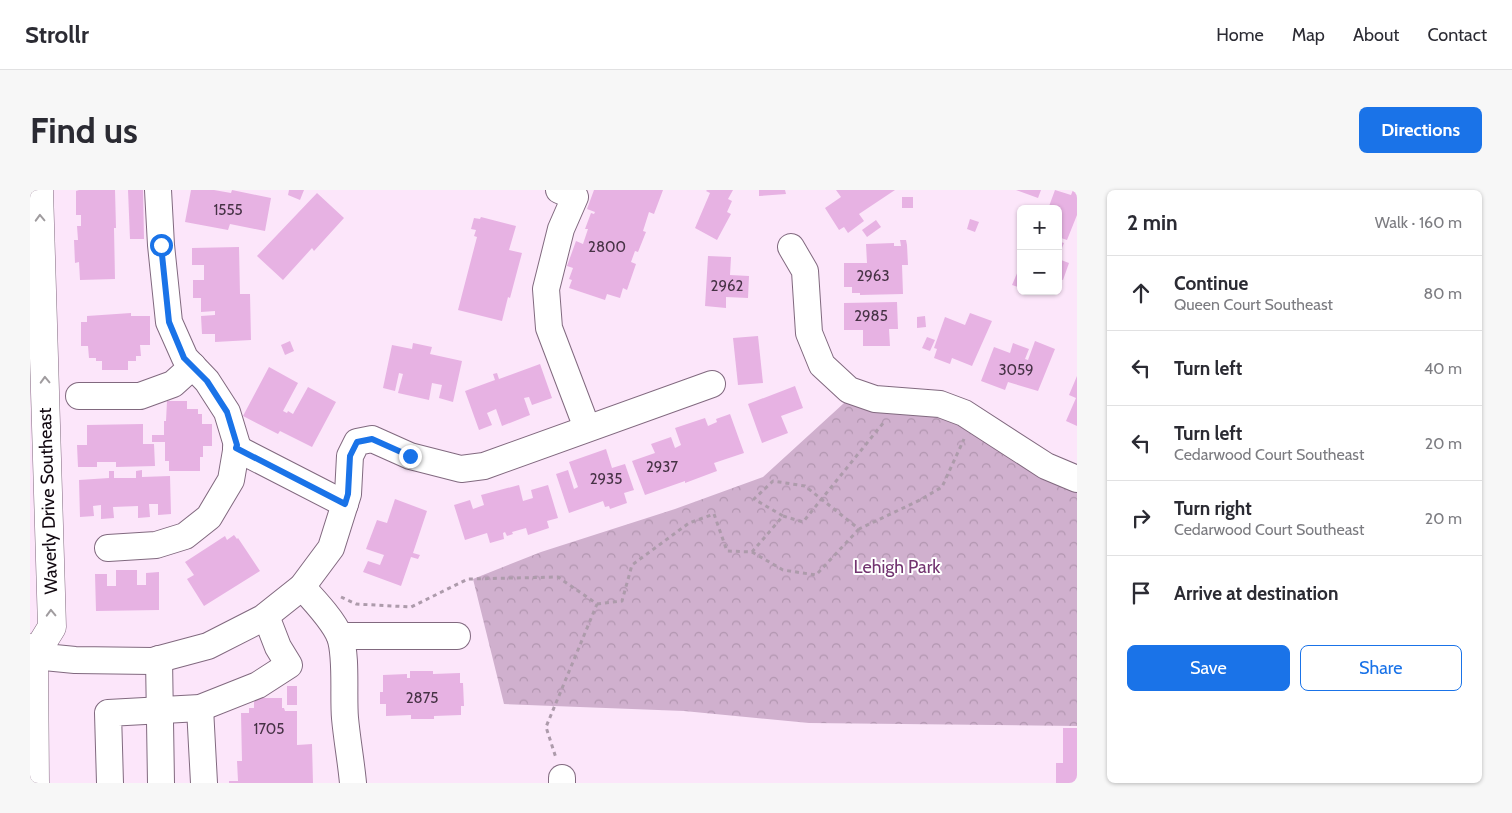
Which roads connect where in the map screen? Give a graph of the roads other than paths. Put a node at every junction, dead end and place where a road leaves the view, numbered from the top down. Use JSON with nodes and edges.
{"nodes":[{"id":1,"x":39,"y":190,"type":"edge"},
{"id":2,"x":158,"y":190,"type":"edge"},
{"id":3,"x":559,"y":190,"type":"edge"},
{"id":4,"x":791,"y":247,"type":"dead end"},
{"id":5,"x":193,"y":366,"type":"junction"},
{"id":6,"x":712,"y":384,"type":"dead end"},
{"id":7,"x":79,"y":396,"type":"dead end"},
{"id":8,"x":587,"y":428,"type":"junction"},
{"id":9,"x":236,"y":448,"type":"junction"},
{"id":10,"x":1077,"y":479,"type":"edge"},
{"id":11,"x":345,"y":504,"type":"junction"},
{"id":12,"x":108,"y":548,"type":"dead end"},
{"id":13,"x":302,"y":587,"type":"junction"},
{"id":14,"x":266,"y":616,"type":"junction"},
{"id":15,"x":340,"y":636,"type":"junction"},
{"id":16,"x":457,"y":636,"type":"dead end"},
{"id":17,"x":31,"y":653,"type":"edge"},
{"id":18,"x":159,"y":659,"type":"junction"},
{"id":19,"x":200,"y":708,"type":"junction"},
{"id":20,"x":159,"y":710,"type":"junction"},
{"id":21,"x":35,"y":783,"type":"edge"},
{"id":22,"x":110,"y":783,"type":"edge"},
{"id":23,"x":161,"y":783,"type":"edge"},
{"id":24,"x":204,"y":783,"type":"edge"},
{"id":25,"x":353,"y":783,"type":"edge"}],
"edges":[{"from":17,"to":1,"type":"main road","name":"Waverly Drive Southeast","one_way":true},
{"from":2,"to":5,"type":"street"},
{"from":3,"to":8,"type":"street"},
{"from":4,"to":10,"type":"street"},
{"from":5,"to":7,"type":"street"},
{"from":5,"to":9,"type":"street"},
{"from":6,"to":8,"type":"street"},
{"from":8,"to":11,"type":"street"},
{"from":9,"to":11,"type":"street"},
{"from":9,"to":12,"type":"street"},
{"from":11,"to":13,"type":"street"},
{"from":13,"to":14,"type":"street"},
{"from":13,"to":15,"type":"street"},
{"from":14,"to":18,"type":"street"},
{"from":14,"to":19,"type":"street"},
{"from":15,"to":16,"type":"street"},
{"from":15,"to":25,"type":"street"},
{"from":17,"to":18,"type":"street"},
{"from":17,"to":21,"type":"main road"},
{"from":18,"to":20,"type":"street"},
{"from":19,"to":20,"type":"street"},
{"from":19,"to":24,"type":"street"},
{"from":20,"to":22,"type":"street"},
{"from":20,"to":23,"type":"street"}]}
